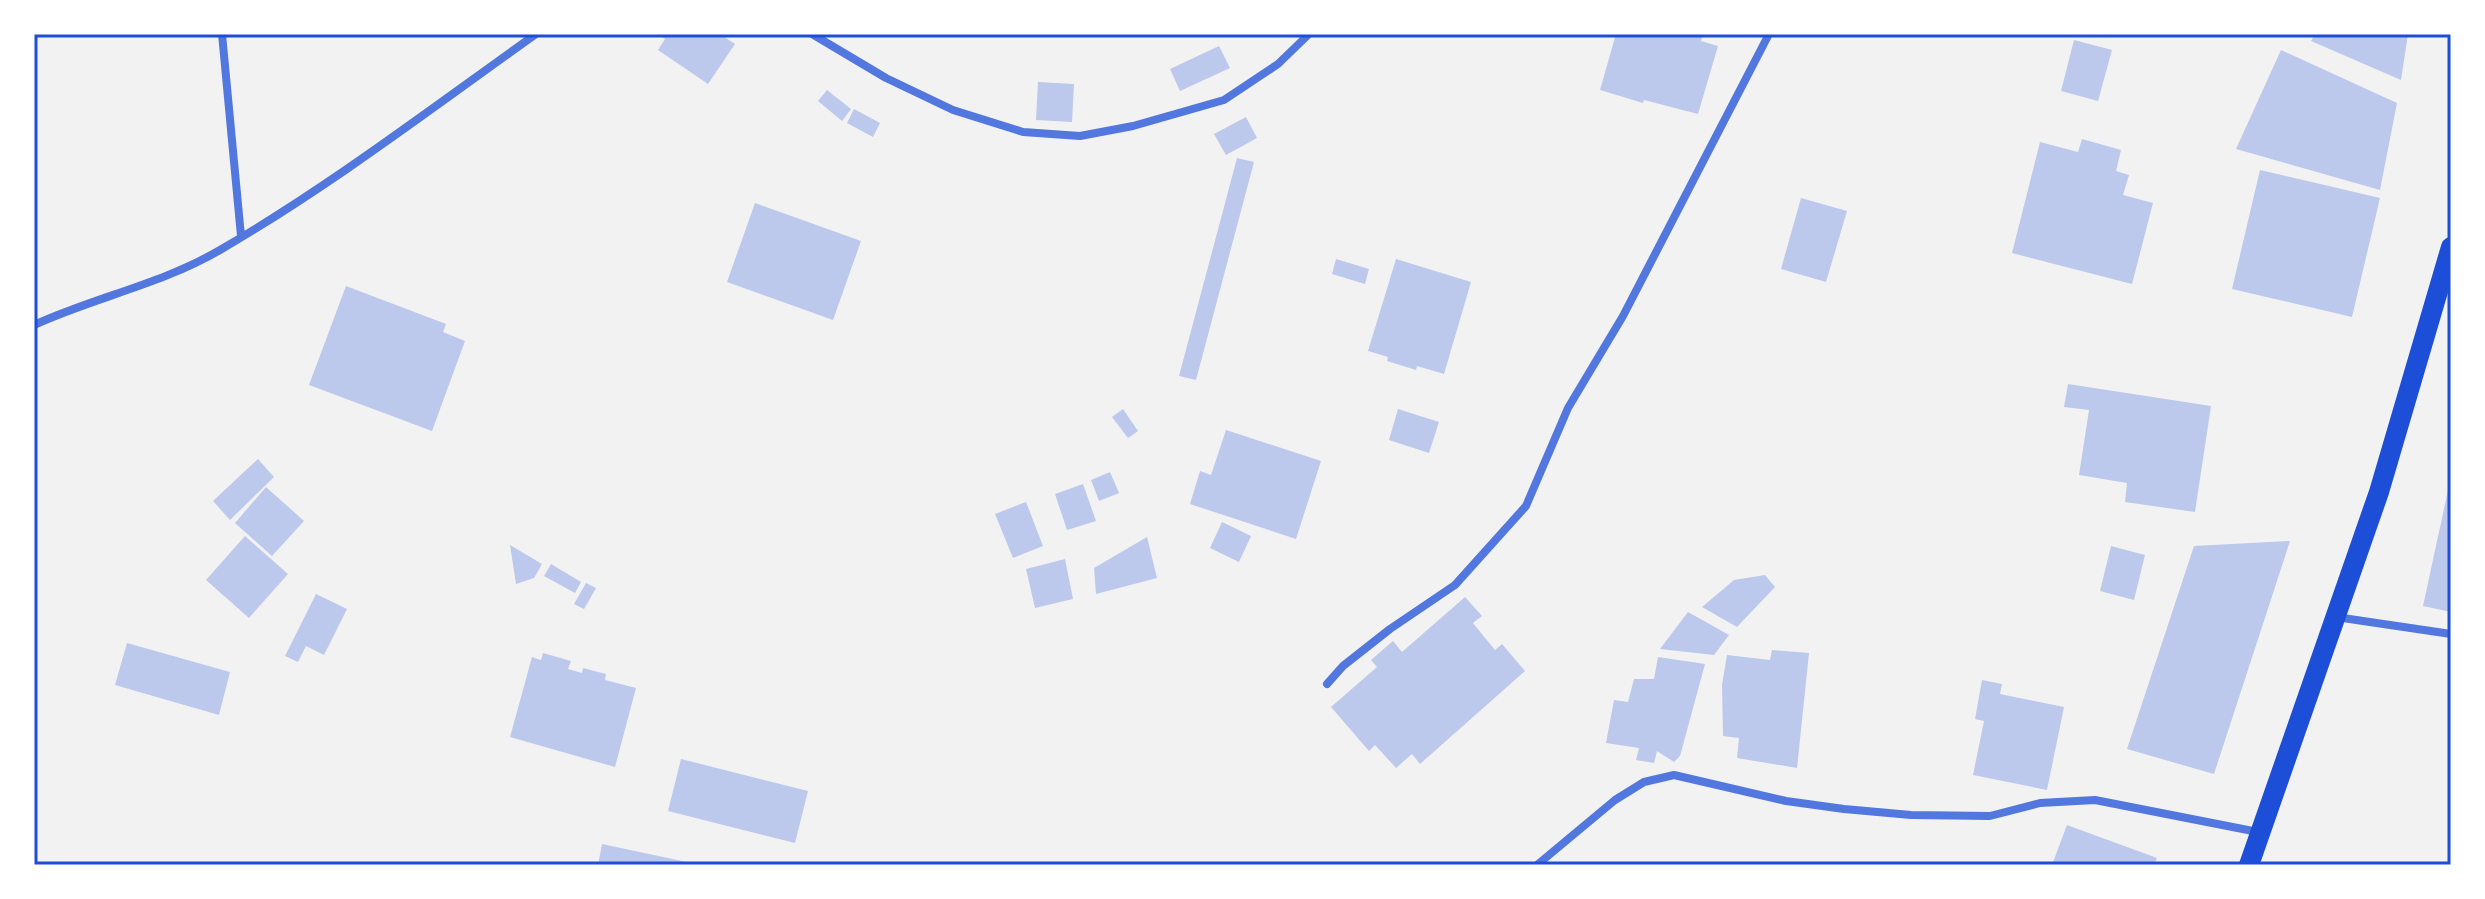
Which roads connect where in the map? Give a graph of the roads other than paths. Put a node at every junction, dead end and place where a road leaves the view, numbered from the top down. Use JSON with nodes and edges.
{"nodes":[{"id":1,"x":222,"y":34,"type":"edge"},
{"id":2,"x":536,"y":34,"type":"edge"},
{"id":3,"x":812,"y":34,"type":"edge"},
{"id":4,"x":1309,"y":34,"type":"edge"},
{"id":5,"x":1769,"y":34,"type":"edge"},
{"id":6,"x":241,"y":236,"type":"junction"},
{"id":7,"x":2451,"y":247,"type":"edge"},
{"id":8,"x":34,"y":325,"type":"edge"},
{"id":9,"x":2336,"y":617,"type":"junction"},
{"id":10,"x":2451,"y":634,"type":"edge"},
{"id":11,"x":1327,"y":684,"type":"dead end"},
{"id":12,"x":2260,"y":833,"type":"junction"},
{"id":13,"x":1537,"y":865,"type":"edge"},
{"id":14,"x":2249,"y":865,"type":"edge"}],
"edges":[{"from":1,"to":6,"type":"street"},
{"from":2,"to":6,"type":"street"},
{"from":3,"to":4,"type":"street"},
{"from":5,"to":11,"type":"street"},
{"from":6,"to":8,"type":"street"},
{"from":7,"to":9,"type":"main road"},
{"from":9,"to":10,"type":"street"},
{"from":9,"to":12,"type":"main road"},
{"from":12,"to":13,"type":"street"},
{"from":12,"to":14,"type":"main road"}]}
